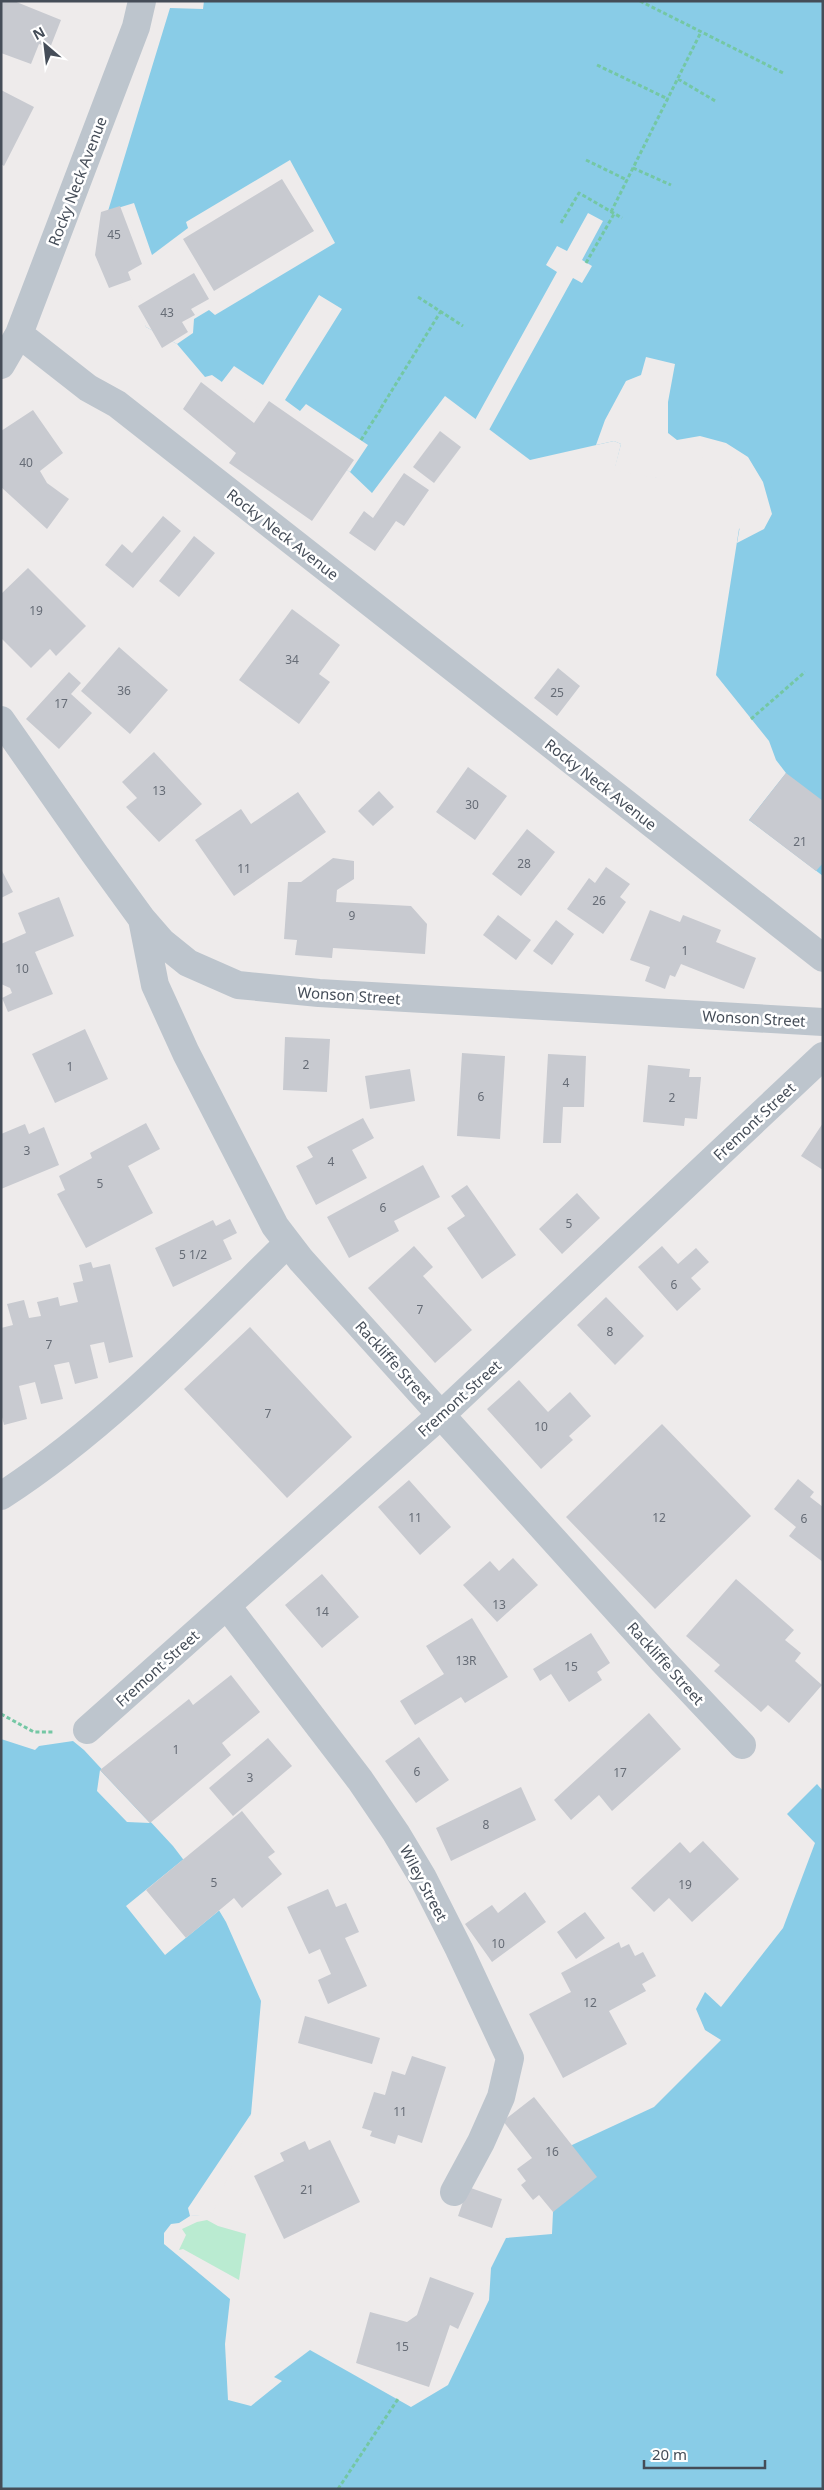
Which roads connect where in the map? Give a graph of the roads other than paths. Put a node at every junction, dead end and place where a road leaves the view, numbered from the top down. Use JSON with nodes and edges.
{"nodes":[{"id":1,"x":142,"y":1,"type":"edge"},
{"id":2,"x":19,"y":334,"type":"junction"},
{"id":3,"x":1,"y":365,"type":"edge"},
{"id":4,"x":1,"y":720,"type":"edge"},
{"id":5,"x":142,"y":919,"type":"junction"},
{"id":6,"x":823,"y":958,"type":"edge"},
{"id":7,"x":823,"y":1022,"type":"edge"},
{"id":8,"x":823,"y":1056,"type":"edge"},
{"id":9,"x":288,"y":1243,"type":"junction"},
{"id":10,"x":442,"y":1414,"type":"junction"},
{"id":11,"x":1,"y":1496,"type":"edge"},
{"id":12,"x":227,"y":1606,"type":"junction"},
{"id":13,"x":86,"y":1730,"type":"road end"},
{"id":14,"x":742,"y":1745,"type":"dead end"},
{"id":15,"x":454,"y":2192,"type":"dead end"}],
"edges":[{"from":1,"to":2,"type":"street","name":"Rocky Neck Avenue"},
{"from":2,"to":3,"type":"street"},
{"from":2,"to":6,"type":"street","name":"Rocky Neck Avenue"},
{"from":4,"to":5,"type":"street","name":"Wonson Street"},
{"from":5,"to":7,"type":"street","name":"Wonson Street"},
{"from":5,"to":9,"type":"street","name":"Rackliffe Street"},
{"from":8,"to":10,"type":"street","name":"Fremont Street"},
{"from":9,"to":10,"type":"street","name":"Rackliffe Street"},
{"from":9,"to":11,"type":"street"},
{"from":10,"to":12,"type":"street","name":"Fremont Street"},
{"from":10,"to":14,"type":"street","name":"Rackliffe Street"},
{"from":12,"to":13,"type":"street","name":"Fremont Street"},
{"from":12,"to":15,"type":"street","name":"Wiley Street"}]}
